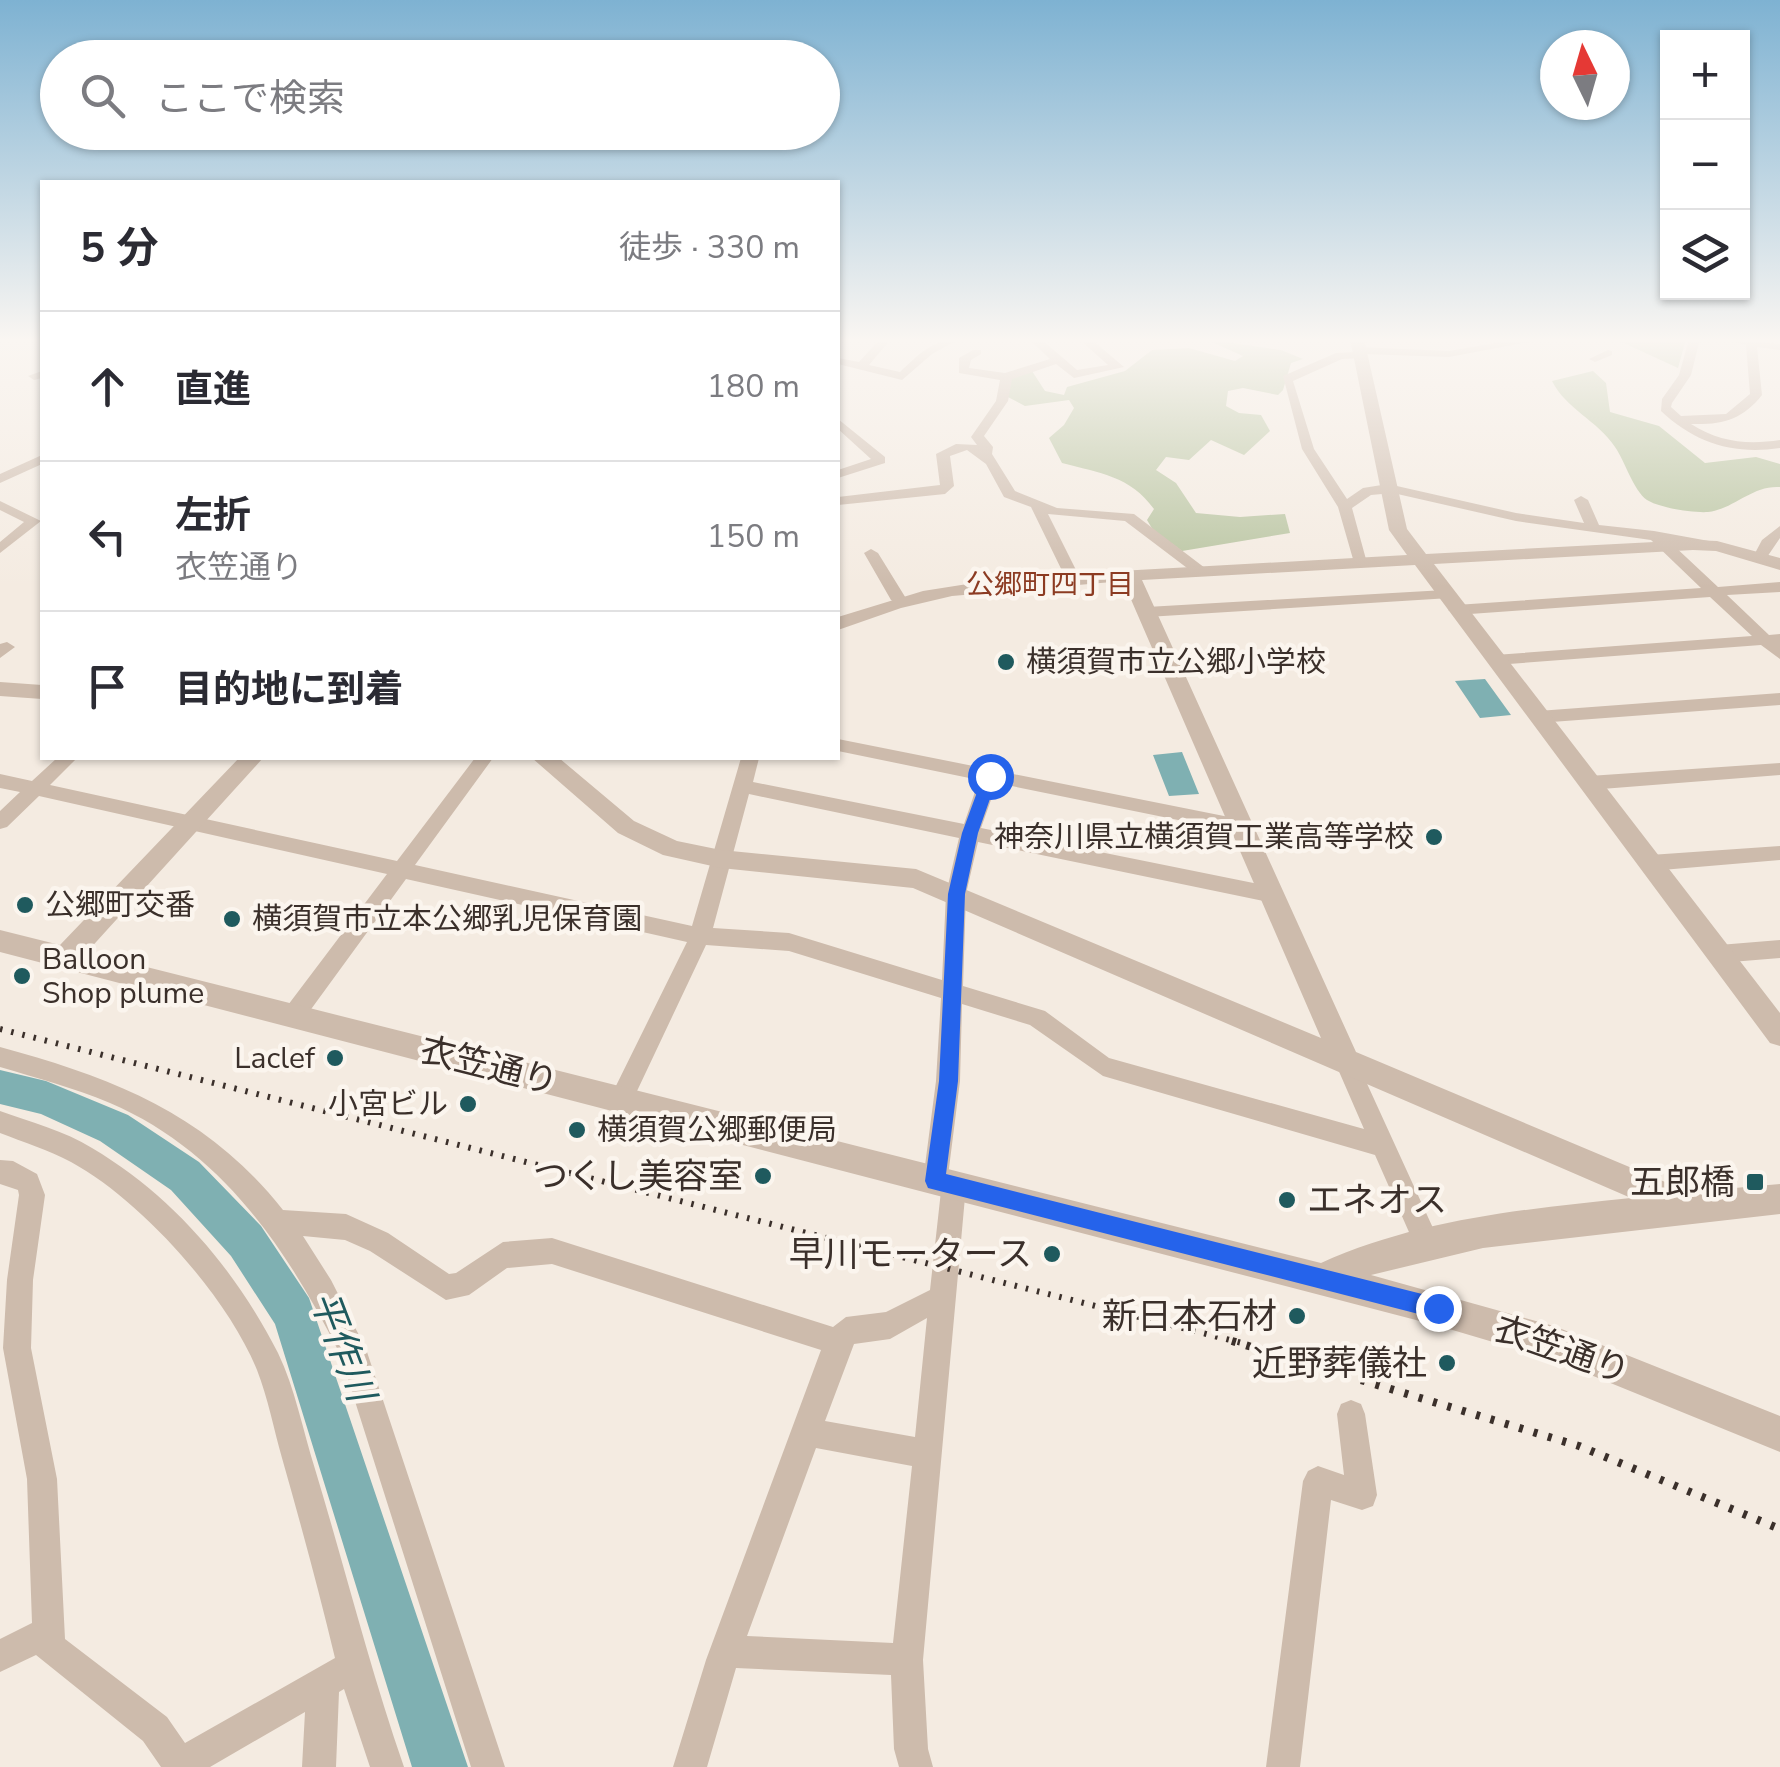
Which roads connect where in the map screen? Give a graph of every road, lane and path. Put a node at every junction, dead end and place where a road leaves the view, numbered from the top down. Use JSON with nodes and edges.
{"nodes":[{"id":1,"x":988,"y":421,"type":"edge"},
{"id":2,"x":1300,"y":421,"type":"edge"},
{"id":3,"x":1376,"y":421,"type":"edge"},
{"id":4,"x":1680,"y":421,"type":"edge"},
{"id":5,"x":840,"y":426,"type":"edge"},
{"id":6,"x":1780,"y":444,"type":"edge"},
{"id":7,"x":986,"y":453,"type":"junction"},
{"id":8,"x":40,"y":460,"type":"edge"},
{"id":9,"x":840,"y":473,"type":"edge"},
{"id":10,"x":0,"y":479,"type":"edge"},
{"id":11,"x":1388,"y":489,"type":"junction"},
{"id":12,"x":1581,"y":500,"type":"dead end"},
{"id":13,"x":840,"y":501,"type":"edge"},
{"id":14,"x":0,"y":505,"type":"edge"},
{"id":15,"x":1037,"y":506,"type":"junction"},
{"id":16,"x":1345,"y":506,"type":"junction"},
{"id":17,"x":1592,"y":526,"type":"junction"},
{"id":18,"x":1780,"y":530,"type":"edge"},
{"id":19,"x":1653,"y":533,"type":"junction"},
{"id":20,"x":1717,"y":546,"type":"junction"},
{"id":21,"x":1668,"y":548,"type":"junction"},
{"id":22,"x":0,"y":549,"type":"edge"},
{"id":23,"x":871,"y":553,"type":"dead end"},
{"id":24,"x":1760,"y":557,"type":"junction"},
{"id":25,"x":1418,"y":560,"type":"junction"},
{"id":26,"x":1360,"y":563,"type":"junction"},
{"id":27,"x":1780,"y":564,"type":"edge"},
{"id":28,"x":1200,"y":571,"type":"junction"},
{"id":29,"x":1130,"y":574,"type":"junction"},
{"id":30,"x":1072,"y":578,"type":"junction"},
{"id":31,"x":1780,"y":587,"type":"edge"},
{"id":32,"x":1714,"y":592,"type":"junction"},
{"id":33,"x":899,"y":600,"type":"junction"},
{"id":34,"x":1451,"y":602,"type":"junction"},
{"id":35,"x":1147,"y":612,"type":"junction"},
{"id":36,"x":840,"y":619,"type":"edge"},
{"id":37,"x":1773,"y":640,"type":"edge"},
{"id":38,"x":1780,"y":654,"type":"edge"},
{"id":39,"x":1494,"y":660,"type":"junction"},
{"id":40,"x":0,"y":690,"type":"edge"},
{"id":41,"x":40,"y":692,"type":"edge"},
{"id":42,"x":1780,"y":699,"type":"edge"},
{"id":43,"x":1538,"y":717,"type":"junction"},
{"id":44,"x":840,"y":746,"type":"edge"},
{"id":45,"x":66,"y":760,"type":"edge"},
{"id":46,"x":250,"y":760,"type":"edge"},
{"id":47,"x":483,"y":760,"type":"edge"},
{"id":48,"x":547,"y":760,"type":"edge"},
{"id":49,"x":749,"y":760,"type":"edge"},
{"id":50,"x":1780,"y":769,"type":"edge"},
{"id":51,"x":990,"y":776,"type":"junction"},
{"id":52,"x":0,"y":781,"type":"edge"},
{"id":53,"x":1589,"y":784,"type":"junction"},
{"id":54,"x":742,"y":786,"type":"junction"},
{"id":55,"x":37,"y":789,"type":"junction"},
{"id":56,"x":0,"y":822,"type":"edge"},
{"id":57,"x":190,"y":824,"type":"junction"},
{"id":58,"x":1242,"y":826,"type":"junction"},
{"id":59,"x":970,"y":833,"type":"junction"},
{"id":60,"x":1780,"y":853,"type":"edge"},
{"id":61,"x":721,"y":858,"type":"junction"},
{"id":62,"x":1650,"y":863,"type":"junction"},
{"id":63,"x":402,"y":871,"type":"junction"},
{"id":64,"x":956,"y":894,"type":"junction"},
{"id":65,"x":1272,"y":895,"type":"junction"},
{"id":66,"x":700,"y":936,"type":"junction"},
{"id":67,"x":0,"y":941,"type":"edge"},
{"id":68,"x":1780,"y":949,"type":"edge"},
{"id":69,"x":1719,"y":954,"type":"junction"},
{"id":70,"x":65,"y":958,"type":"junction"},
{"id":71,"x":951,"y":992,"type":"junction"},
{"id":72,"x":293,"y":1016,"type":"junction"},
{"id":73,"x":1780,"y":1034,"type":"edge"},
{"id":74,"x":0,"y":1057,"type":"edge"},
{"id":75,"x":1344,"y":1060,"type":"junction"},
{"id":76,"x":621,"y":1100,"type":"junction"},
{"id":77,"x":0,"y":1122,"type":"edge"},
{"id":78,"x":1383,"y":1146,"type":"junction"},
{"id":79,"x":0,"y":1172,"type":"edge"},
{"id":80,"x":945,"y":1183,"type":"junction"},
{"id":81,"x":1780,"y":1199,"type":"edge"},
{"id":82,"x":1684,"y":1205,"type":"junction"},
{"id":83,"x":281,"y":1222,"type":"junction"},
{"id":84,"x":1425,"y":1240,"type":"junction"},
{"id":85,"x":1320,"y":1280,"type":"junction"},
{"id":86,"x":941,"y":1302,"type":"junction"},
{"id":87,"x":838,"y":1342,"type":"junction"},
{"id":88,"x":1351,"y":1414,"type":"dead end"},
{"id":89,"x":810,"y":1433,"type":"junction"},
{"id":90,"x":1780,"y":1434,"type":"edge"},
{"id":91,"x":926,"y":1454,"type":"junction"},
{"id":92,"x":46,"y":1634,"type":"junction"},
{"id":93,"x":726,"y":1651,"type":"junction"},
{"id":94,"x":0,"y":1656,"type":"edge"},
{"id":95,"x":907,"y":1660,"type":"junction"},
{"id":96,"x":353,"y":1666,"type":"junction"},
{"id":97,"x":322,"y":1686,"type":"junction"},
{"id":98,"x":182,"y":1766,"type":"edge"},
{"id":99,"x":320,"y":1767,"type":"edge"},
{"id":100,"x":387,"y":1767,"type":"edge"},
{"id":101,"x":488,"y":1767,"type":"edge"},
{"id":102,"x":690,"y":1767,"type":"edge"},
{"id":103,"x":916,"y":1767,"type":"edge"},
{"id":104,"x":1283,"y":1767,"type":"edge"}],
"edges":[{"from":1,"to":7,"type":"street"},
{"from":2,"to":16,"type":"street"},
{"from":3,"to":11,"type":"street"},
{"from":4,"to":6,"type":"street"},
{"from":5,"to":9,"type":"street"},
{"from":7,"to":13,"type":"street"},
{"from":7,"to":15,"type":"street"},
{"from":8,"to":10,"type":"street"},
{"from":11,"to":16,"type":"street"},
{"from":11,"to":17,"type":"street"},
{"from":11,"to":25,"type":"street"},
{"from":12,"to":17,"type":"street"},
{"from":14,"to":22,"type":"street"},
{"from":15,"to":28,"type":"street"},
{"from":15,"to":30,"type":"street"},
{"from":16,"to":26,"type":"street"},
{"from":17,"to":19,"type":"street"},
{"from":18,"to":24,"type":"street"},
{"from":19,"to":20,"type":"street"},
{"from":19,"to":21,"type":"street"},
{"from":20,"to":21,"type":"street"},
{"from":20,"to":24,"type":"street"},
{"from":21,"to":25,"type":"street"},
{"from":21,"to":32,"type":"street"},
{"from":23,"to":33,"type":"street"},
{"from":24,"to":27,"type":"street"},
{"from":25,"to":26,"type":"street"},
{"from":25,"to":34,"type":"street"},
{"from":26,"to":28,"type":"street"},
{"from":28,"to":29,"type":"street"},
{"from":29,"to":30,"type":"street"},
{"from":29,"to":35,"type":"street"},
{"from":30,"to":33,"type":"street"},
{"from":31,"to":32,"type":"street"},
{"from":32,"to":34,"type":"street"},
{"from":32,"to":37,"type":"street"},
{"from":33,"to":36,"type":"street"},
{"from":34,"to":35,"type":"street"},
{"from":34,"to":39,"type":"street"},
{"from":35,"to":58,"type":"street"},
{"from":37,"to":38,"type":"street"},
{"from":37,"to":39,"type":"street"},
{"from":39,"to":43,"type":"street"},
{"from":40,"to":41,"type":"street"},
{"from":42,"to":43,"type":"street"},
{"from":43,"to":53,"type":"street"},
{"from":44,"to":51,"type":"street"},
{"from":45,"to":55,"type":"street"},
{"from":46,"to":57,"type":"street"},
{"from":47,"to":63,"type":"street"},
{"from":48,"to":61,"type":"street"},
{"from":49,"to":54,"type":"street"},
{"from":50,"to":53,"type":"street"},
{"from":51,"to":58,"type":"street"},
{"from":51,"to":59,"type":"street"},
{"from":52,"to":55,"type":"street"},
{"from":53,"to":62,"type":"street"},
{"from":54,"to":59,"type":"street"},
{"from":54,"to":61,"type":"street"},
{"from":55,"to":56,"type":"street"},
{"from":55,"to":57,"type":"street"},
{"from":57,"to":63,"type":"street"},
{"from":57,"to":70,"type":"street"},
{"from":58,"to":65,"type":"street"},
{"from":59,"to":64,"type":"street"},
{"from":59,"to":65,"type":"street"},
{"from":60,"to":62,"type":"street"},
{"from":61,"to":64,"type":"street"},
{"from":61,"to":66,"type":"street"},
{"from":62,"to":69,"type":"street"},
{"from":63,"to":66,"type":"street"},
{"from":63,"to":72,"type":"street"},
{"from":64,"to":71,"type":"street"},
{"from":64,"to":75,"type":"street"},
{"from":65,"to":75,"type":"street"},
{"from":66,"to":71,"type":"street"},
{"from":66,"to":76,"type":"street"},
{"from":67,"to":70,"type":"street","name":"衣笠通り"},
{"from":68,"to":69,"type":"street"},
{"from":69,"to":73,"type":"street"},
{"from":70,"to":72,"type":"street","name":"衣笠通り"},
{"from":71,"to":78,"type":"street"},
{"from":71,"to":80,"type":"street"},
{"from":72,"to":76,"type":"street","name":"衣笠通り"},
{"from":74,"to":83,"type":"street"},
{"from":75,"to":78,"type":"street"},
{"from":75,"to":82,"type":"street"},
{"from":76,"to":80,"type":"street","name":"衣笠通り"},
{"from":77,"to":96,"type":"street"},
{"from":78,"to":84,"type":"street"},
{"from":79,"to":92,"type":"street"},
{"from":80,"to":85,"type":"street","name":"衣笠通り"},
{"from":80,"to":86,"type":"street"},
{"from":81,"to":82,"type":"street"},
{"from":82,"to":84,"type":"street"},
{"from":83,"to":87,"type":"street"},
{"from":83,"to":101,"type":"street"},
{"from":84,"to":85,"type":"street"},
{"from":85,"to":90,"type":"street","name":"衣笠通り"},
{"from":86,"to":87,"type":"street"},
{"from":86,"to":91,"type":"street"},
{"from":87,"to":89,"type":"street"},
{"from":88,"to":104,"type":"street"},
{"from":89,"to":91,"type":"street"},
{"from":89,"to":93,"type":"street"},
{"from":91,"to":95,"type":"street"},
{"from":92,"to":94,"type":"street"},
{"from":92,"to":98,"type":"street"},
{"from":93,"to":95,"type":"street"},
{"from":93,"to":102,"type":"street"},
{"from":95,"to":103,"type":"street"},
{"from":96,"to":97,"type":"street"},
{"from":96,"to":100,"type":"street"},
{"from":97,"to":98,"type":"street"},
{"from":97,"to":99,"type":"street"}]}
